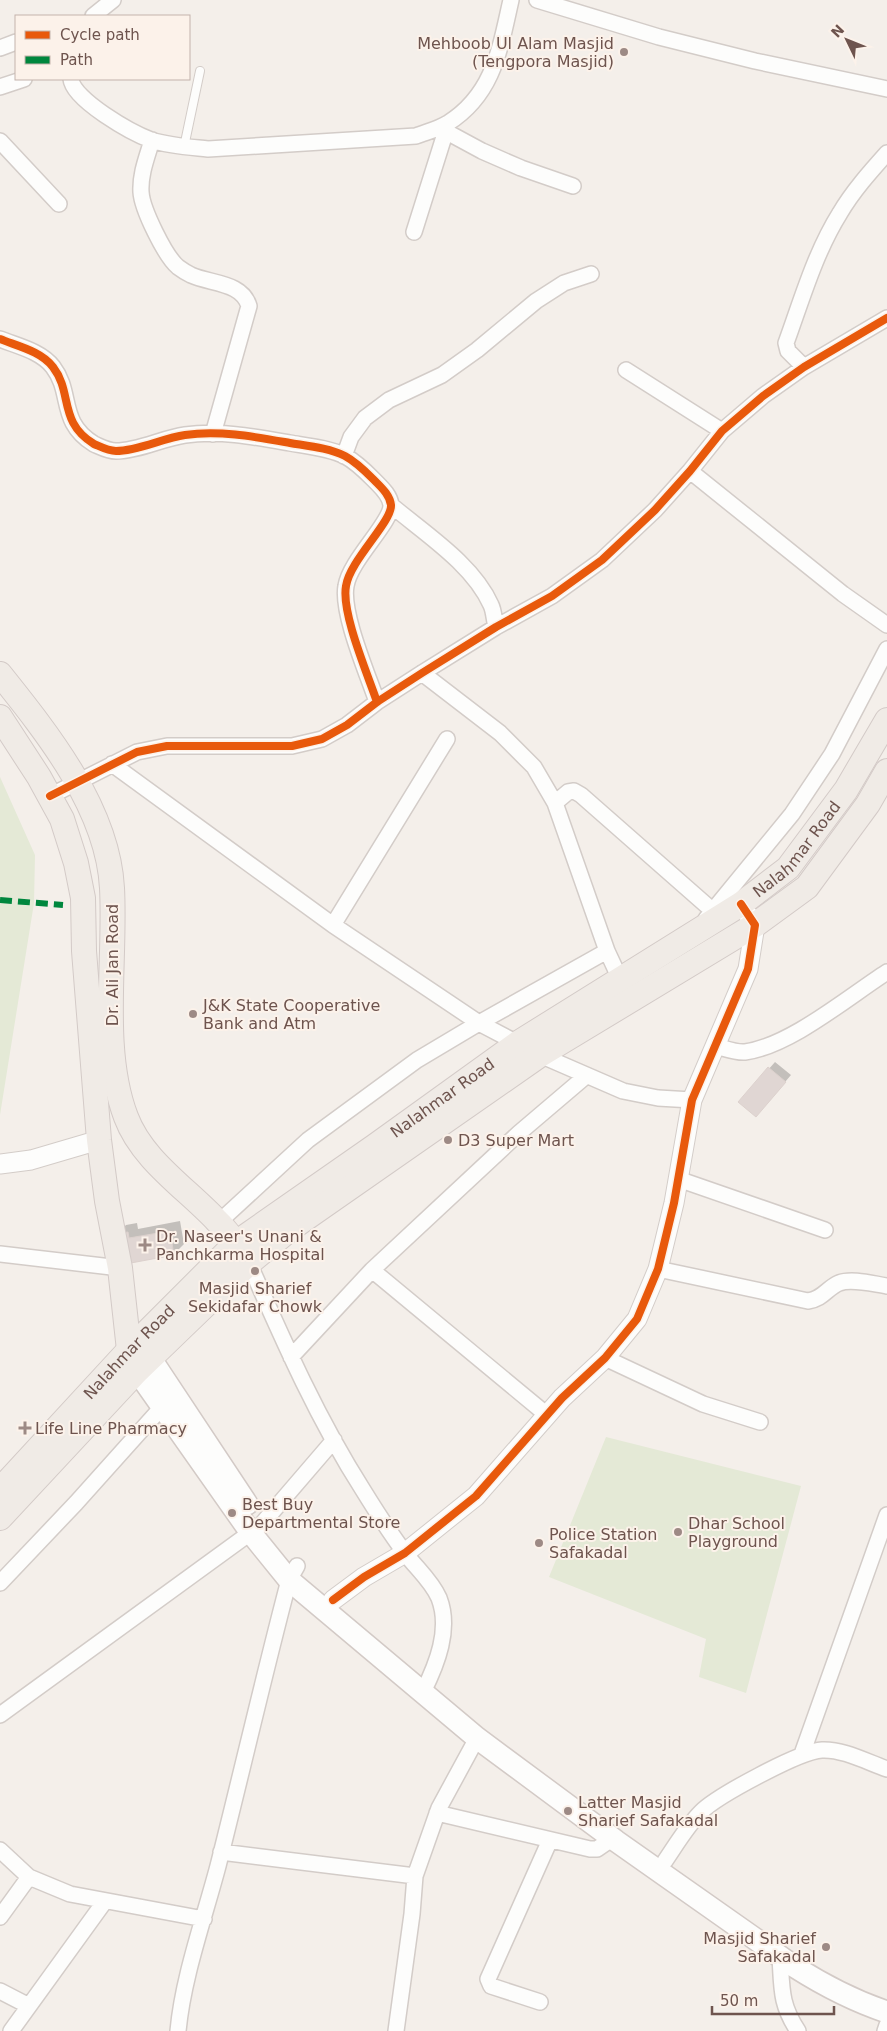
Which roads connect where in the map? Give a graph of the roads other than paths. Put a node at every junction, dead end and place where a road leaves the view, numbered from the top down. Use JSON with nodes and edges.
{"nodes":[{"id":1,"x":113,"y":0,"type":"edge"},
{"id":2,"x":511,"y":0,"type":"edge"},
{"id":3,"x":537,"y":0,"type":"edge"},
{"id":4,"x":95,"y":15,"type":"edge"},
{"id":5,"x":15,"y":42,"type":"edge"},
{"id":6,"x":0,"y":48,"type":"edge"},
{"id":7,"x":200,"y":71,"type":"dead end"},
{"id":8,"x":21,"y":80,"type":"edge"},
{"id":9,"x":72,"y":80,"type":"edge"},
{"id":10,"x":0,"y":87,"type":"edge"},
{"id":11,"x":887,"y":89,"type":"edge"},
{"id":12,"x":447,"y":128,"type":"junction"},
{"id":13,"x":152,"y":140,"type":"junction"},
{"id":14,"x":0,"y":141,"type":"edge"},
{"id":15,"x":184,"y":147,"type":"junction"},
{"id":16,"x":887,"y":153,"type":"edge"},
{"id":17,"x":573,"y":186,"type":"dead end"},
{"id":18,"x":59,"y":204,"type":"dead end"},
{"id":19,"x":414,"y":232,"type":"dead end"},
{"id":20,"x":591,"y":274,"type":"dead end"},
{"id":21,"x":887,"y":318,"type":"edge"},
{"id":22,"x":0,"y":339,"type":"edge"},
{"id":23,"x":804,"y":367,"type":"junction"},
{"id":24,"x":626,"y":370,"type":"dead end"},
{"id":25,"x":722,"y":431,"type":"junction"},
{"id":26,"x":213,"y":434,"type":"junction"},
{"id":27,"x":344,"y":456,"type":"junction"},
{"id":28,"x":690,"y":471,"type":"junction"},
{"id":29,"x":391,"y":505,"type":"junction"},
{"id":30,"x":887,"y":625,"type":"edge"},
{"id":31,"x":496,"y":627,"type":"junction"},
{"id":32,"x":887,"y":649,"type":"edge"},
{"id":33,"x":422,"y":672,"type":"junction"},
{"id":34,"x":0,"y":674,"type":"edge"},
{"id":35,"x":377,"y":702,"type":"junction"},
{"id":36,"x":0,"y":717,"type":"edge"},
{"id":37,"x":887,"y":720,"type":"edge"},
{"id":38,"x":446,"y":739,"type":"dead end"},
{"id":39,"x":112,"y":764,"type":"junction"},
{"id":40,"x":887,"y":771,"type":"edge"},
{"id":41,"x":77,"y":782,"type":"junction"},
{"id":42,"x":50,"y":796,"type":"junction"},
{"id":43,"x":555,"y":803,"type":"junction"},
{"id":44,"x":741,"y":904,"type":"junction"},
{"id":45,"x":713,"y":911,"type":"junction"},
{"id":46,"x":333,"y":925,"type":"junction"},
{"id":47,"x":755,"y":925,"type":"junction"},
{"id":48,"x":696,"y":932,"type":"junction"},
{"id":49,"x":607,"y":951,"type":"junction"},
{"id":50,"x":887,"y":972,"type":"edge"},
{"id":51,"x":620,"y":979,"type":"junction"},
{"id":52,"x":478,"y":1023,"type":"junction"},
{"id":53,"x":518,"y":1043,"type":"junction"},
{"id":54,"x":715,"y":1046,"type":"junction"},
{"id":55,"x":540,"y":1055,"type":"junction"},
{"id":56,"x":586,"y":1076,"type":"junction"},
{"id":57,"x":692,"y":1100,"type":"junction"},
{"id":58,"x":99,"y":1140,"type":"junction"},
{"id":59,"x":0,"y":1164,"type":"edge"},
{"id":60,"x":678,"y":1179,"type":"junction"},
{"id":61,"x":219,"y":1222,"type":"junction"},
{"id":62,"x":824,"y":1230,"type":"dead end"},
{"id":63,"x":236,"y":1243,"type":"junction"},
{"id":64,"x":0,"y":1254,"type":"edge"},
{"id":65,"x":249,"y":1263,"type":"junction"},
{"id":66,"x":120,"y":1268,"type":"junction"},
{"id":67,"x":658,"y":1269,"type":"junction"},
{"id":68,"x":372,"y":1270,"type":"junction"},
{"id":69,"x":887,"y":1286,"type":"edge"},
{"id":70,"x":291,"y":1357,"type":"junction"},
{"id":71,"x":605,"y":1358,"type":"junction"},
{"id":72,"x":139,"y":1360,"type":"junction"},
{"id":73,"x":162,"y":1407,"type":"junction"},
{"id":74,"x":547,"y":1415,"type":"junction"},
{"id":75,"x":760,"y":1422,"type":"dead end"},
{"id":76,"x":334,"y":1440,"type":"junction"},
{"id":77,"x":0,"y":1490,"type":"edge"},
{"id":78,"x":887,"y":1515,"type":"edge"},
{"id":79,"x":0,"y":1518,"type":"edge"},
{"id":80,"x":256,"y":1529,"type":"junction"},
{"id":81,"x":405,"y":1553,"type":"junction"},
{"id":82,"x":293,"y":1573,"type":"junction"},
{"id":83,"x":0,"y":1583,"type":"edge"},
{"id":84,"x":333,"y":1600,"type":"junction"},
{"id":85,"x":426,"y":1687,"type":"junction"},
{"id":86,"x":0,"y":1715,"type":"edge"},
{"id":87,"x":477,"y":1738,"type":"junction"},
{"id":88,"x":802,"y":1754,"type":"junction"},
{"id":89,"x":887,"y":1769,"type":"edge"},
{"id":90,"x":437,"y":1813,"type":"junction"},
{"id":91,"x":613,"y":1838,"type":"junction"},
{"id":92,"x":550,"y":1840,"type":"junction"},
{"id":93,"x":0,"y":1850,"type":"edge"},
{"id":94,"x":221,"y":1852,"type":"junction"},
{"id":95,"x":665,"y":1861,"type":"junction"},
{"id":96,"x":415,"y":1876,"type":"junction"},
{"id":97,"x":29,"y":1877,"type":"junction"},
{"id":98,"x":105,"y":1901,"type":"junction"},
{"id":99,"x":0,"y":1917,"type":"edge"},
{"id":100,"x":204,"y":1920,"type":"junction"},
{"id":101,"x":780,"y":1957,"type":"junction"},
{"id":102,"x":0,"y":1991,"type":"edge"},
{"id":103,"x":887,"y":1996,"type":"edge"},
{"id":104,"x":540,"y":2002,"type":"dead end"},
{"id":105,"x":29,"y":2006,"type":"junction"},
{"id":106,"x":887,"y":2012,"type":"edge"},
{"id":107,"x":887,"y":2025,"type":"edge"},
{"id":108,"x":11,"y":2031,"type":"edge"},
{"id":109,"x":178,"y":2031,"type":"edge"},
{"id":110,"x":396,"y":2031,"type":"edge"},
{"id":111,"x":798,"y":2031,"type":"edge"},
{"id":112,"x":885,"y":2031,"type":"edge"}],
"edges":[{"from":1,"to":4,"type":"street"},
{"from":2,"to":12,"type":"street"},
{"from":3,"to":11,"type":"street"},
{"from":5,"to":6,"type":"street"},
{"from":7,"to":15,"type":"lane"},
{"from":8,"to":10,"type":"street"},
{"from":9,"to":13,"type":"street"},
{"from":12,"to":15,"type":"street"},
{"from":12,"to":17,"type":"street"},
{"from":12,"to":19,"type":"street"},
{"from":13,"to":15,"type":"street"},
{"from":13,"to":26,"type":"street"},
{"from":14,"to":18,"type":"street"},
{"from":16,"to":23,"type":"street"},
{"from":20,"to":27,"type":"street"},
{"from":21,"to":23,"type":"street"},
{"from":22,"to":26,"type":"street"},
{"from":23,"to":25,"type":"street"},
{"from":24,"to":25,"type":"street"},
{"from":25,"to":28,"type":"street"},
{"from":26,"to":27,"type":"street"},
{"from":27,"to":29,"type":"street"},
{"from":28,"to":30,"type":"street"},
{"from":28,"to":31,"type":"street"},
{"from":29,"to":31,"type":"street"},
{"from":29,"to":35,"type":"street"},
{"from":31,"to":33,"type":"street"},
{"from":32,"to":45,"type":"street"},
{"from":33,"to":35,"type":"street"},
{"from":33,"to":43,"type":"street"},
{"from":34,"to":41,"type":"main road","name":"Dr. Ali Jan Road"},
{"from":35,"to":39,"type":"street"},
{"from":36,"to":42,"type":"main road","name":"Dr. Ali Jan Road"},
{"from":37,"to":44,"type":"main road","name":"Nalahmar Road"},
{"from":38,"to":46,"type":"street"},
{"from":39,"to":41,"type":"street"},
{"from":39,"to":46,"type":"street"},
{"from":40,"to":47,"type":"main road","name":"Nalahmar Road"},
{"from":41,"to":42,"type":"street"},
{"from":41,"to":61,"type":"main road","name":"Dr. Ali Jan Road"},
{"from":42,"to":58,"type":"main road","name":"Dr. Ali Jan Road"},
{"from":43,"to":45,"type":"street"},
{"from":43,"to":49,"type":"street"},
{"from":44,"to":47,"type":"street"},
{"from":44,"to":48,"type":"main road","name":"Nalahmar Road"},
{"from":45,"to":48,"type":"street"},
{"from":46,"to":52,"type":"street"},
{"from":47,"to":54,"type":"street"},
{"from":47,"to":55,"type":"main road","name":"Nalahmar Road"},
{"from":48,"to":51,"type":"main road","name":"Nalahmar Road"},
{"from":49,"to":51,"type":"street"},
{"from":49,"to":52,"type":"street"},
{"from":50,"to":54,"type":"street"},
{"from":51,"to":53,"type":"main road","name":"Nalahmar Road"},
{"from":52,"to":53,"type":"street"},
{"from":52,"to":61,"type":"street"},
{"from":53,"to":55,"type":"street"},
{"from":53,"to":63,"type":"main road","name":"Nalahmar Road"},
{"from":54,"to":57,"type":"street"},
{"from":55,"to":56,"type":"street"},
{"from":55,"to":65,"type":"main road","name":"Nalahmar Road"},
{"from":56,"to":57,"type":"street"},
{"from":56,"to":68,"type":"street"},
{"from":57,"to":60,"type":"street"},
{"from":58,"to":59,"type":"street"},
{"from":58,"to":66,"type":"main road","name":"Dr. Ali Jan Road"},
{"from":60,"to":62,"type":"street"},
{"from":60,"to":67,"type":"street"},
{"from":61,"to":63,"type":"main road","name":"Dr. Ali Jan Road"},
{"from":63,"to":65,"type":"main road"},
{"from":63,"to":72,"type":"main road","name":"Nalahmar Road"},
{"from":64,"to":66,"type":"street"},
{"from":65,"to":70,"type":"street"},
{"from":65,"to":72,"type":"main road","name":"Nalahmar Road"},
{"from":66,"to":72,"type":"main road","name":"Dr. Ali Jan Road"},
{"from":67,"to":69,"type":"street"},
{"from":67,"to":71,"type":"street"},
{"from":68,"to":70,"type":"street"},
{"from":68,"to":74,"type":"street"},
{"from":70,"to":76,"type":"street"},
{"from":71,"to":74,"type":"street"},
{"from":71,"to":75,"type":"street"},
{"from":72,"to":73,"type":"main road"},
{"from":72,"to":77,"type":"main road","name":"Nalahmar Road"},
{"from":72,"to":79,"type":"main road","name":"Nalahmar Road"},
{"from":72,"to":80,"type":"main road"},
{"from":73,"to":80,"type":"main road"},
{"from":73,"to":83,"type":"street"},
{"from":74,"to":81,"type":"street"},
{"from":76,"to":80,"type":"street"},
{"from":76,"to":81,"type":"street"},
{"from":78,"to":88,"type":"street"},
{"from":80,"to":82,"type":"main road"},
{"from":80,"to":86,"type":"street"},
{"from":81,"to":84,"type":"street"},
{"from":81,"to":85,"type":"street"},
{"from":82,"to":84,"type":"main road"},
{"from":82,"to":85,"type":"main road"},
{"from":82,"to":94,"type":"street"},
{"from":84,"to":85,"type":"main road"},
{"from":85,"to":87,"type":"main road"},
{"from":85,"to":95,"type":"main road"},
{"from":87,"to":90,"type":"street"},
{"from":87,"to":91,"type":"main road"},
{"from":88,"to":89,"type":"street"},
{"from":88,"to":95,"type":"street"},
{"from":90,"to":92,"type":"street"},
{"from":90,"to":96,"type":"street"},
{"from":91,"to":92,"type":"street"},
{"from":91,"to":101,"type":"main road"},
{"from":92,"to":104,"type":"street"},
{"from":93,"to":97,"type":"street"},
{"from":94,"to":96,"type":"street"},
{"from":94,"to":100,"type":"street"},
{"from":95,"to":103,"type":"main road"},
{"from":96,"to":110,"type":"street"},
{"from":97,"to":98,"type":"street"},
{"from":97,"to":99,"type":"street"},
{"from":98,"to":100,"type":"street"},
{"from":98,"to":105,"type":"street"},
{"from":100,"to":109,"type":"street"},
{"from":101,"to":106,"type":"main road"},
{"from":101,"to":111,"type":"street"},
{"from":102,"to":105,"type":"street"},
{"from":105,"to":108,"type":"street"},
{"from":107,"to":112,"type":"street"}]}
